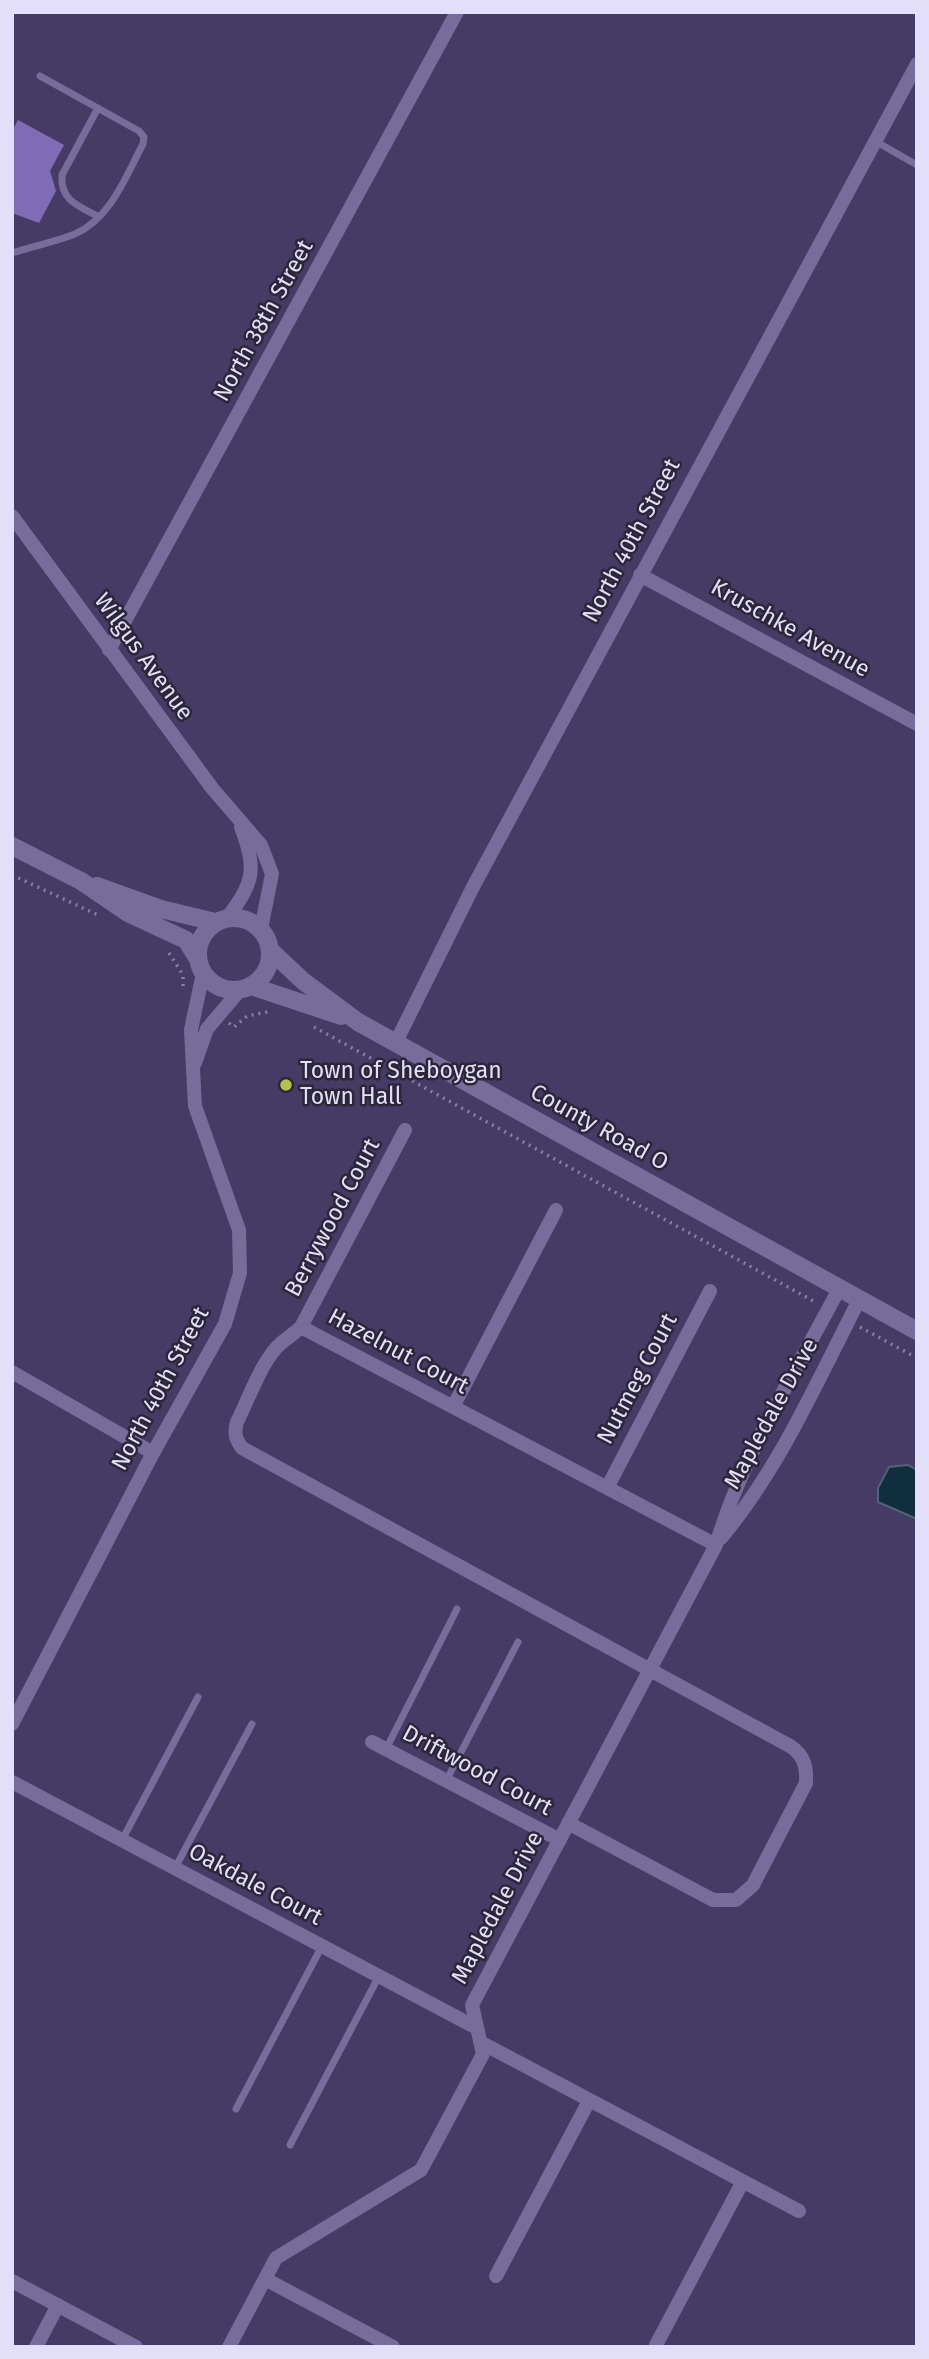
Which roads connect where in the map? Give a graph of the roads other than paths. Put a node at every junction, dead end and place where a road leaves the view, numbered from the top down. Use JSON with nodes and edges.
{"nodes":[{"id":1,"x":457,"y":12,"type":"edge"},
{"id":2,"x":917,"y":64,"type":"edge"},
{"id":3,"x":40,"y":76,"type":"dead end"},
{"id":4,"x":98,"y":108,"type":"junction"},
{"id":5,"x":875,"y":141,"type":"junction"},
{"id":6,"x":917,"y":165,"type":"edge"},
{"id":7,"x":99,"y":217,"type":"junction"},
{"id":8,"x":12,"y":253,"type":"edge"},
{"id":9,"x":12,"y":516,"type":"edge"},
{"id":10,"x":640,"y":575,"type":"junction"},
{"id":11,"x":109,"y":650,"type":"junction"},
{"id":12,"x":917,"y":724,"type":"edge"},
{"id":13,"x":240,"y":823,"type":"junction"},
{"id":14,"x":12,"y":846,"type":"edge"},
{"id":15,"x":81,"y":881,"type":"junction"},
{"id":16,"x":221,"y":920,"type":"junction"},
{"id":17,"x":261,"y":929,"type":"junction"},
{"id":18,"x":271,"y":950,"type":"junction"},
{"id":19,"x":200,"y":966,"type":"junction"},
{"id":20,"x":246,"y":988,"type":"junction"},
{"id":21,"x":358,"y":1022,"type":"junction"},
{"id":22,"x":395,"y":1044,"type":"junction"},
{"id":23,"x":194,"y":1071,"type":"junction"},
{"id":24,"x":405,"y":1130,"type":"dead end"},
{"id":25,"x":556,"y":1210,"type":"dead end"},
{"id":26,"x":839,"y":1289,"type":"junction"},
{"id":27,"x":710,"y":1291,"type":"dead end"},
{"id":28,"x":859,"y":1300,"type":"junction"},
{"id":29,"x":301,"y":1327,"type":"junction"},
{"id":30,"x":917,"y":1331,"type":"edge"},
{"id":31,"x":12,"y":1372,"type":"edge"},
{"id":32,"x":453,"y":1407,"type":"junction"},
{"id":33,"x":153,"y":1453,"type":"junction"},
{"id":34,"x":607,"y":1488,"type":"junction"},
{"id":35,"x":716,"y":1545,"type":"junction"},
{"id":36,"x":457,"y":1609,"type":"dead end"},
{"id":37,"x":517,"y":1642,"type":"dead end"},
{"id":38,"x":649,"y":1671,"type":"junction"},
{"id":39,"x":198,"y":1697,"type":"dead end"},
{"id":40,"x":12,"y":1724,"type":"edge"},
{"id":41,"x":252,"y":1724,"type":"dead end"},
{"id":42,"x":372,"y":1742,"type":"dead end"},
{"id":43,"x":386,"y":1749,"type":"junction"},
{"id":44,"x":446,"y":1781,"type":"junction"},
{"id":45,"x":12,"y":1783,"type":"edge"},
{"id":46,"x":568,"y":1823,"type":"junction"},
{"id":47,"x":122,"y":1840,"type":"junction"},
{"id":48,"x":560,"y":1840,"type":"junction"},
{"id":49,"x":174,"y":1868,"type":"junction"},
{"id":50,"x":322,"y":1946,"type":"junction"},
{"id":51,"x":379,"y":1976,"type":"junction"},
{"id":52,"x":479,"y":2035,"type":"junction"},
{"id":53,"x":589,"y":2101,"type":"junction"},
{"id":54,"x":236,"y":2109,"type":"dead end"},
{"id":55,"x":290,"y":2145,"type":"dead end"},
{"id":56,"x":742,"y":2183,"type":"junction"},
{"id":57,"x":799,"y":2211,"type":"dead end"},
{"id":58,"x":496,"y":2276,"type":"dead end"},
{"id":59,"x":265,"y":2279,"type":"junction"},
{"id":60,"x":12,"y":2281,"type":"edge"},
{"id":61,"x":58,"y":2305,"type":"junction"},
{"id":62,"x":656,"y":2345,"type":"dead end"},
{"id":63,"x":36,"y":2347,"type":"edge"},
{"id":64,"x":136,"y":2347,"type":"edge"},
{"id":65,"x":229,"y":2347,"type":"edge"},
{"id":66,"x":393,"y":2347,"type":"edge"}],
"edges":[{"from":1,"to":11,"type":"street","name":"North 38th Street"},
{"from":2,"to":5,"type":"street","name":"North 40th Street"},
{"from":3,"to":4,"type":"lane"},
{"from":4,"to":7,"type":"lane"},
{"from":4,"to":7,"type":"lane"},
{"from":5,"to":6,"type":"lane"},
{"from":5,"to":10,"type":"street","name":"North 40th Street"},
{"from":7,"to":8,"type":"lane"},
{"from":9,"to":11,"type":"street","name":"Wilgus Avenue"},
{"from":10,"to":12,"type":"street","name":"Kruschke Avenue"},
{"from":10,"to":22,"type":"street","name":"North 40th Street"},
{"from":11,"to":13,"type":"street","name":"Wilgus Avenue"},
{"from":13,"to":16,"type":"street","name":"Wilgus Avenue"},
{"from":13,"to":17,"type":"street","name":"Wilgus Avenue"},
{"from":14,"to":15,"type":"street"},
{"from":15,"to":16,"type":"street"},
{"from":15,"to":19,"type":"street"},
{"from":16,"to":17,"type":"street"},
{"from":16,"to":19,"type":"street"},
{"from":17,"to":18,"type":"street"},
{"from":18,"to":20,"type":"street"},
{"from":18,"to":21,"type":"street","name":"County Road O"},
{"from":19,"to":20,"type":"street"},
{"from":19,"to":23,"type":"street","name":"North 40th Street"},
{"from":20,"to":21,"type":"street"},
{"from":20,"to":23,"type":"street"},
{"from":21,"to":22,"type":"street","name":"County Road O"},
{"from":22,"to":26,"type":"street","name":"County Road O"},
{"from":23,"to":33,"type":"street","name":"North 40th Street"},
{"from":24,"to":29,"type":"street","name":"Berrywood Court"},
{"from":25,"to":32,"type":"street"},
{"from":26,"to":28,"type":"street","name":"County Road O"},
{"from":26,"to":35,"type":"street","name":"Mapledale Drive"},
{"from":27,"to":34,"type":"street","name":"Nutmeg Court"},
{"from":28,"to":30,"type":"street","name":"County Road O"},
{"from":28,"to":35,"type":"street","name":"Mapledale Drive"},
{"from":29,"to":32,"type":"street","name":"Hazelnut Court"},
{"from":29,"to":38,"type":"street","name":"Hazelnut Court"},
{"from":31,"to":33,"type":"street"},
{"from":32,"to":34,"type":"street","name":"Hazelnut Court"},
{"from":33,"to":40,"type":"street","name":"North 40th Street"},
{"from":34,"to":35,"type":"street","name":"Hazelnut Court"},
{"from":35,"to":38,"type":"street","name":"Mapledale Drive"},
{"from":36,"to":43,"type":"lane"},
{"from":37,"to":44,"type":"lane"},
{"from":38,"to":46,"type":"street","name":"Mapledale Drive"},
{"from":38,"to":46,"type":"street"},
{"from":39,"to":47,"type":"lane"},
{"from":41,"to":49,"type":"lane"},
{"from":42,"to":43,"type":"street","name":"Driftwood Court"},
{"from":43,"to":44,"type":"street","name":"Driftwood Court"},
{"from":44,"to":48,"type":"street","name":"Driftwood Court"},
{"from":45,"to":47,"type":"street","name":"Oakdale Court"},
{"from":46,"to":48,"type":"street","name":"Mapledale Drive"},
{"from":47,"to":49,"type":"street","name":"Oakdale Court"},
{"from":48,"to":52,"type":"street","name":"Mapledale Drive"},
{"from":49,"to":50,"type":"street","name":"Oakdale Court"},
{"from":50,"to":51,"type":"street","name":"Oakdale Court"},
{"from":50,"to":54,"type":"lane"},
{"from":51,"to":52,"type":"street","name":"Oakdale Court"},
{"from":51,"to":55,"type":"lane"},
{"from":52,"to":53,"type":"street","name":"Oakdale Court"},
{"from":52,"to":59,"type":"street","name":"Mapledale Drive"},
{"from":53,"to":56,"type":"street","name":"Oakdale Court"},
{"from":53,"to":58,"type":"street"},
{"from":56,"to":57,"type":"street","name":"Oakdale Court"},
{"from":56,"to":62,"type":"street"},
{"from":59,"to":65,"type":"street","name":"Mapledale Drive"},
{"from":59,"to":66,"type":"street"},
{"from":60,"to":61,"type":"street"},
{"from":61,"to":63,"type":"street"},
{"from":61,"to":64,"type":"street"}]}
